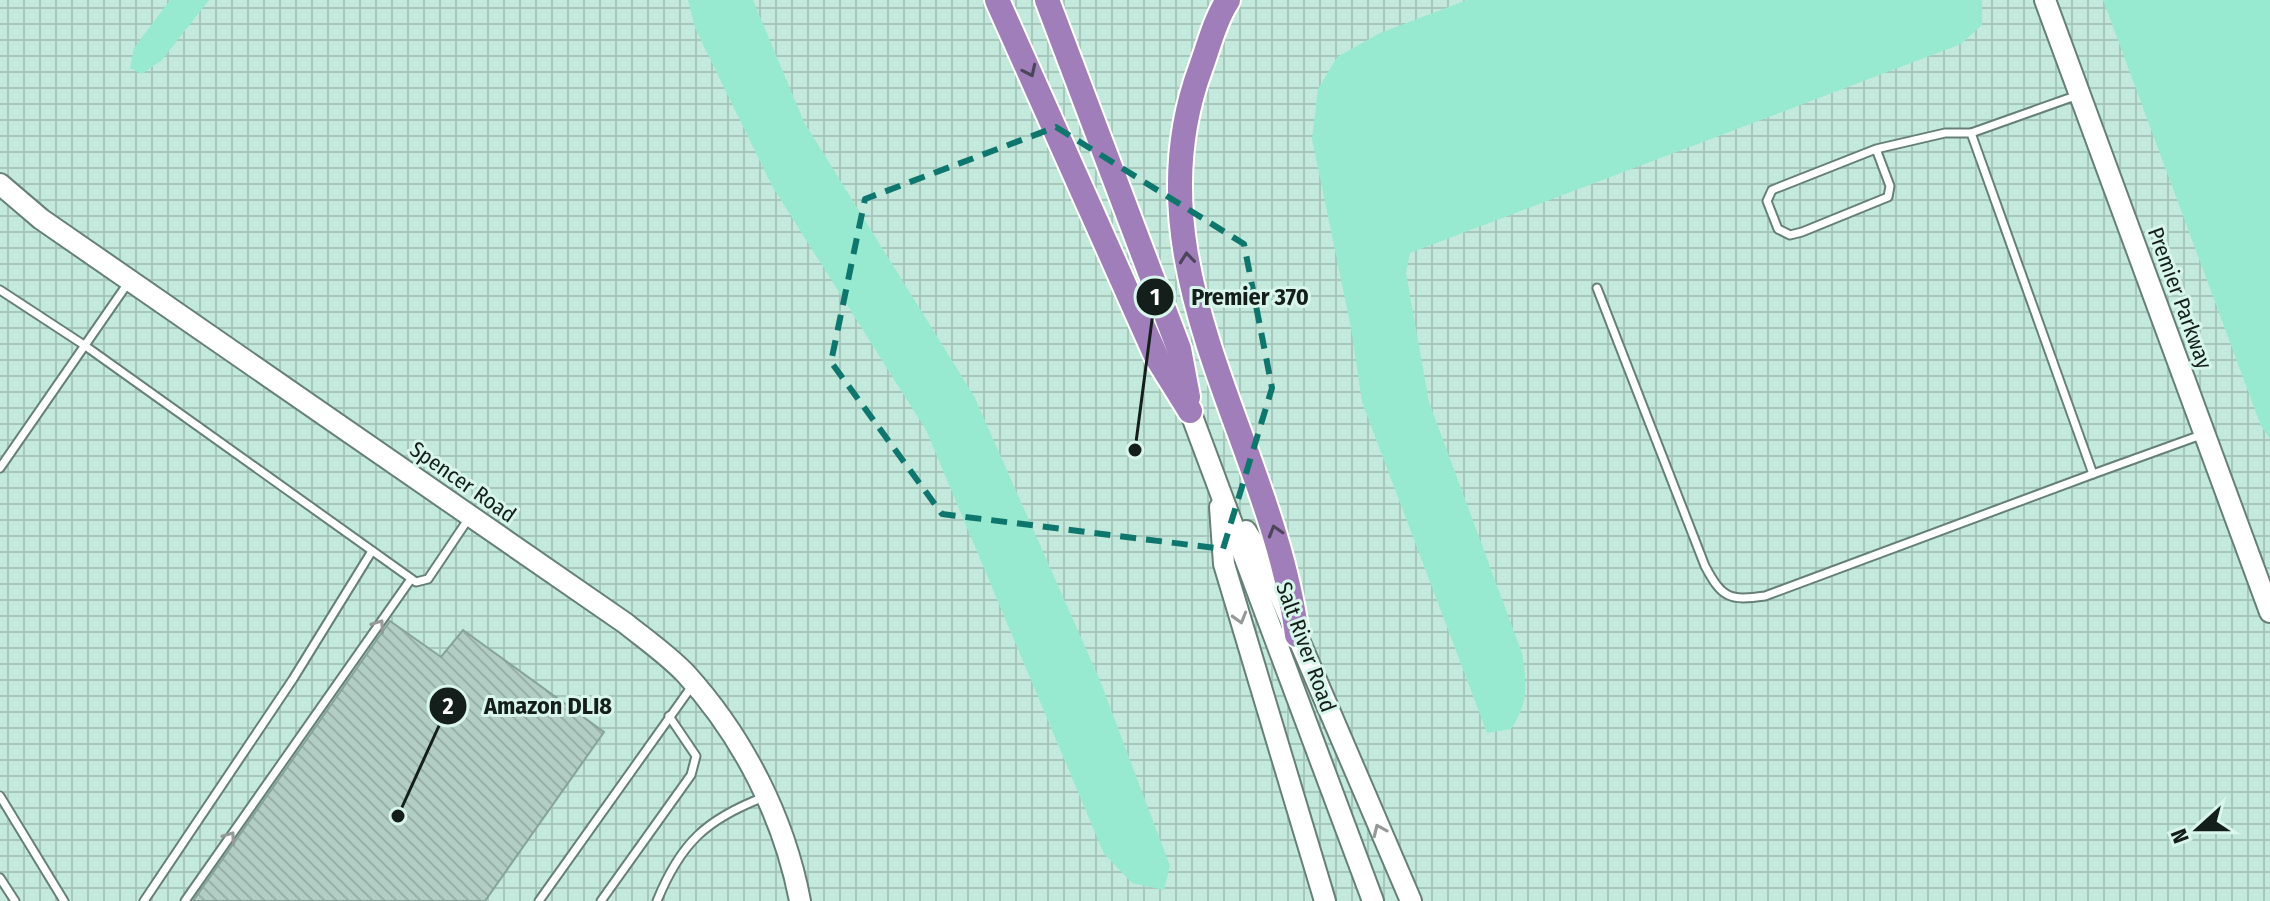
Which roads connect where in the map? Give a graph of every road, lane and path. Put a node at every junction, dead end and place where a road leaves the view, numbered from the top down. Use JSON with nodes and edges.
{"nodes":[{"id":1,"x":997,"y":0,"type":"edge"},
{"id":2,"x":1047,"y":0,"type":"edge"},
{"id":3,"x":1228,"y":0,"type":"edge"},
{"id":4,"x":2045,"y":0,"type":"edge"},
{"id":5,"x":2079,"y":94,"type":"junction"},
{"id":6,"x":1971,"y":133,"type":"junction"},
{"id":7,"x":1876,"y":149,"type":"junction"},
{"id":8,"x":0,"y":184,"type":"edge"},
{"id":9,"x":130,"y":282,"type":"junction"},
{"id":10,"x":1597,"y":288,"type":"dead end"},
{"id":11,"x":0,"y":290,"type":"edge"},
{"id":12,"x":84,"y":345,"type":"junction"},
{"id":13,"x":1190,"y":411,"type":"junction"},
{"id":14,"x":2204,"y":434,"type":"junction"},
{"id":15,"x":0,"y":468,"type":"edge"},
{"id":16,"x":2093,"y":474,"type":"junction"},
{"id":17,"x":1219,"y":487,"type":"junction"},
{"id":18,"x":470,"y":516,"type":"junction"},
{"id":19,"x":372,"y":551,"type":"junction"},
{"id":20,"x":411,"y":579,"type":"junction"},
{"id":21,"x":2270,"y":612,"type":"edge"},
{"id":22,"x":1297,"y":635,"type":"junction"},
{"id":23,"x":694,"y":684,"type":"junction"},
{"id":24,"x":669,"y":716,"type":"junction"},
{"id":25,"x":0,"y":796,"type":"edge"},
{"id":26,"x":766,"y":796,"type":"junction"},
{"id":27,"x":0,"y":878,"type":"edge"},
{"id":28,"x":15,"y":901,"type":"edge"},
{"id":29,"x":64,"y":901,"type":"edge"},
{"id":30,"x":144,"y":901,"type":"edge"},
{"id":31,"x":185,"y":901,"type":"edge"},
{"id":32,"x":539,"y":901,"type":"edge"},
{"id":33,"x":601,"y":901,"type":"edge"},
{"id":34,"x":657,"y":901,"type":"edge"},
{"id":35,"x":800,"y":901,"type":"edge"},
{"id":36,"x":1325,"y":901,"type":"edge"},
{"id":37,"x":1373,"y":901,"type":"edge"},
{"id":38,"x":1411,"y":901,"type":"edge"}],
"edges":[{"from":1,"to":13,"type":"highway","one_way":true},
{"from":2,"to":13,"type":"highway"},
{"from":22,"to":3,"type":"highway","one_way":true},
{"from":4,"to":5,"type":"street","name":"Premier Parkway"},
{"from":5,"to":6,"type":"lane"},
{"from":5,"to":14,"type":"street","name":"Premier Parkway"},
{"from":6,"to":7,"type":"lane"},
{"from":6,"to":16,"type":"lane"},
{"from":7,"to":7,"type":"lane"},
{"from":8,"to":9,"type":"street","name":"Spencer Road"},
{"from":9,"to":12,"type":"lane"},
{"from":9,"to":18,"type":"street","name":"Spencer Road"},
{"from":10,"to":16,"type":"lane"},
{"from":11,"to":12,"type":"lane"},
{"from":12,"to":15,"type":"lane"},
{"from":12,"to":19,"type":"lane"},
{"from":13,"to":17,"type":"street","name":"Salt River Road"},
{"from":14,"to":16,"type":"lane"},
{"from":14,"to":21,"type":"street","name":"Premier Parkway"},
{"from":17,"to":22,"type":"street"},
{"from":17,"to":36,"type":"street","one_way":true},
{"from":17,"to":37,"type":"street","name":"Salt River Road"},
{"from":18,"to":20,"type":"lane"},
{"from":18,"to":23,"type":"street","name":"Spencer Road"},
{"from":19,"to":20,"type":"lane"},
{"from":19,"to":30,"type":"lane"},
{"from":31,"to":20,"type":"lane","one_way":true},
{"from":38,"to":22,"type":"street","one_way":true},
{"from":23,"to":24,"type":"lane"},
{"from":23,"to":26,"type":"street","name":"Spencer Road"},
{"from":24,"to":32,"type":"lane"},
{"from":24,"to":33,"type":"lane"},
{"from":25,"to":29,"type":"lane"},
{"from":26,"to":34,"type":"lane"},
{"from":26,"to":35,"type":"street","name":"Spencer Road"},
{"from":27,"to":28,"type":"lane"}]}
